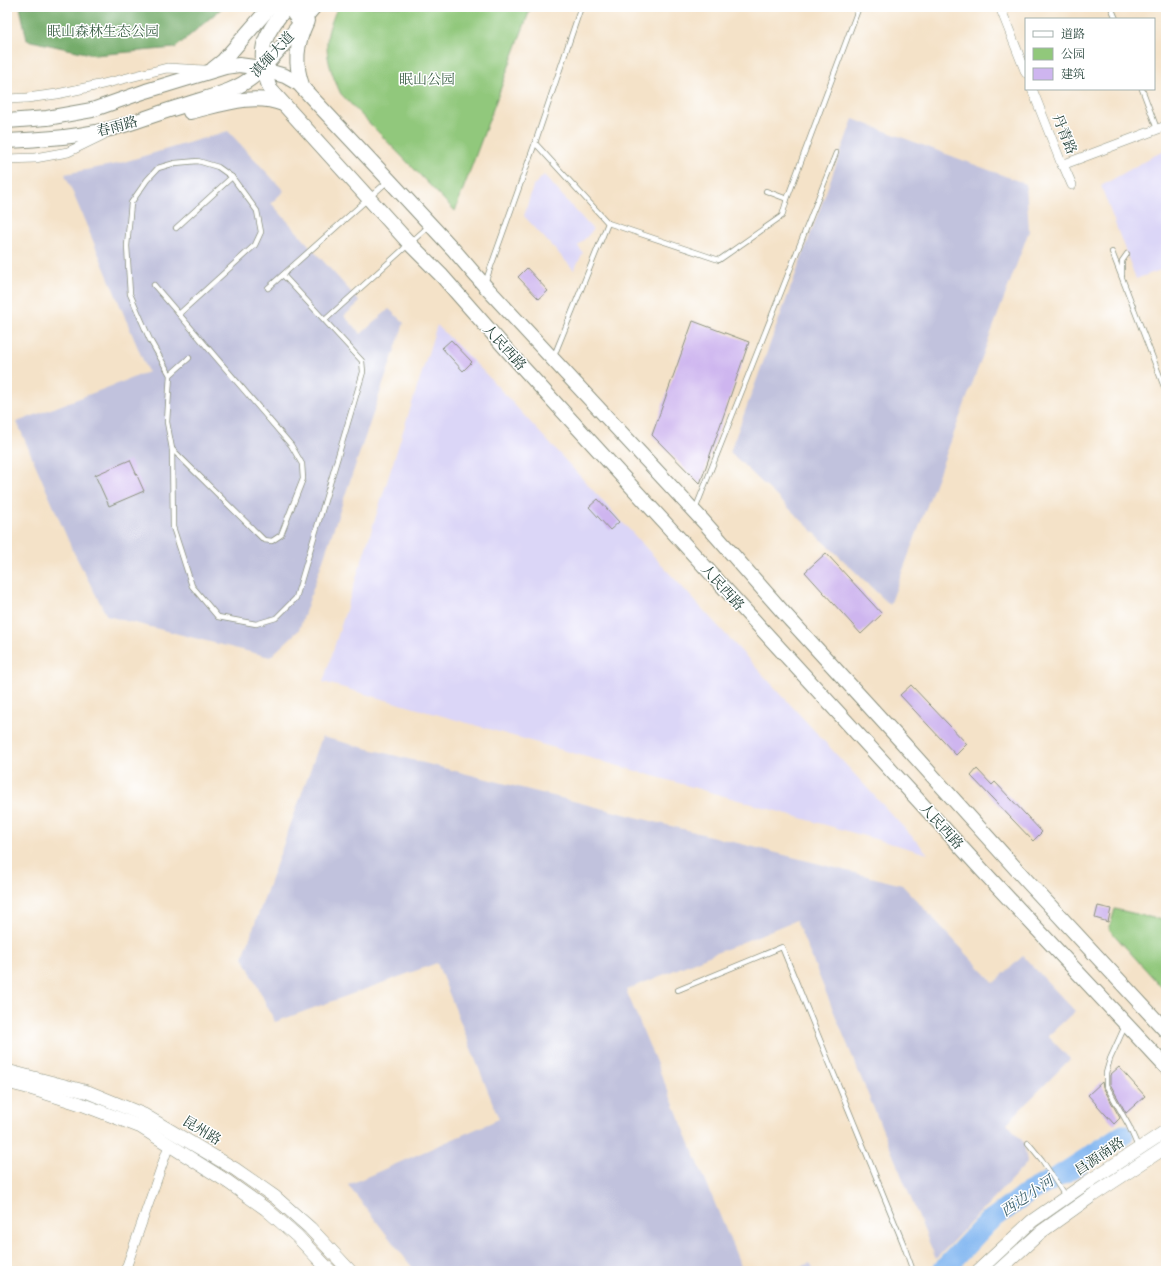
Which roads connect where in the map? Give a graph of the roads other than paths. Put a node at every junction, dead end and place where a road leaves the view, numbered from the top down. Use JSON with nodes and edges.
{"nodes":[{"id":1,"x":270,"y":7,"type":"edge"},
{"id":2,"x":287,"y":7,"type":"edge"},
{"id":3,"x":581,"y":7,"type":"edge"},
{"id":4,"x":859,"y":7,"type":"edge"},
{"id":5,"x":1000,"y":7,"type":"edge"},
{"id":6,"x":1111,"y":7,"type":"edge"},
{"id":7,"x":309,"y":9,"type":"edge"},
{"id":8,"x":1116,"y":18,"type":"edge"},
{"id":9,"x":263,"y":68,"type":"junction"},
{"id":10,"x":211,"y":70,"type":"junction"},
{"id":11,"x":1025,"y":70,"type":"edge"},
{"id":12,"x":303,"y":88,"type":"junction"},
{"id":13,"x":1032,"y":90,"type":"edge"},
{"id":14,"x":1143,"y":90,"type":"edge"},
{"id":15,"x":224,"y":93,"type":"joint"},
{"id":16,"x":7,"y":99,"type":"edge"},
{"id":17,"x":283,"y":104,"type":"junction"},
{"id":18,"x":7,"y":121,"type":"edge"},
{"id":19,"x":120,"y":126,"type":"junction"},
{"id":20,"x":1162,"y":127,"type":"edge"},
{"id":21,"x":7,"y":141,"type":"edge"},
{"id":22,"x":535,"y":143,"type":"junction"},
{"id":23,"x":836,"y":153,"type":"dead end"},
{"id":24,"x":7,"y":159,"type":"edge"},
{"id":25,"x":1062,"y":165,"type":"junction"},
{"id":26,"x":232,"y":177,"type":"junction"},
{"id":27,"x":389,"y":180,"type":"junction"},
{"id":28,"x":1072,"y":185,"type":"dead end"},
{"id":29,"x":766,"y":191,"type":"dead end"},
{"id":30,"x":369,"y":198,"type":"junction"},
{"id":31,"x":787,"y":199,"type":"junction"},
{"id":32,"x":608,"y":223,"type":"junction"},
{"id":33,"x":430,"y":225,"type":"junction"},
{"id":34,"x":176,"y":228,"type":"dead end"},
{"id":35,"x":410,"y":244,"type":"junction"},
{"id":36,"x":1112,"y":252,"type":"dead end"},
{"id":37,"x":1127,"y":254,"type":"dead end"},
{"id":38,"x":283,"y":275,"type":"junction"},
{"id":39,"x":1122,"y":279,"type":"junction"},
{"id":40,"x":154,"y":284,"type":"dead end"},
{"id":41,"x":484,"y":285,"type":"junction"},
{"id":42,"x":268,"y":288,"type":"dead end"},
{"id":43,"x":179,"y":314,"type":"junction"},
{"id":44,"x":325,"y":320,"type":"junction"},
{"id":45,"x":189,"y":358,"type":"dead end"},
{"id":46,"x":553,"y":359,"type":"junction"},
{"id":47,"x":170,"y":375,"type":"junction"},
{"id":48,"x":1166,"y":378,"type":"edge"},
{"id":49,"x":1161,"y":380,"type":"junction"},
{"id":50,"x":1166,"y":392,"type":"edge"},
{"id":51,"x":172,"y":449,"type":"junction"},
{"id":52,"x":694,"y":512,"type":"junction"},
{"id":53,"x":678,"y":990,"type":"dead end"},
{"id":54,"x":1126,"y":1024,"type":"junction"},
{"id":55,"x":1166,"y":1031,"type":"edge"},
{"id":56,"x":1166,"y":1067,"type":"edge"},
{"id":57,"x":7,"y":1071,"type":"edge"},
{"id":58,"x":7,"y":1082,"type":"edge"},
{"id":59,"x":1166,"y":1131,"type":"edge"},
{"id":60,"x":1028,"y":1144,"type":"dead end"},
{"id":61,"x":170,"y":1145,"type":"junction"},
{"id":62,"x":1166,"y":1147,"type":"edge"},
{"id":63,"x":1138,"y":1149,"type":"junction"},
{"id":64,"x":1063,"y":1194,"type":"junction"},
{"id":65,"x":1074,"y":1209,"type":"junction"},
{"id":66,"x":125,"y":1271,"type":"edge"},
{"id":67,"x":330,"y":1271,"type":"edge"},
{"id":68,"x":350,"y":1271,"type":"edge"},
{"id":69,"x":913,"y":1271,"type":"edge"},
{"id":70,"x":978,"y":1271,"type":"edge"},
{"id":71,"x":998,"y":1271,"type":"edge"}],
"edges":[{"from":1,"to":10,"type":"main road"},
{"from":2,"to":9,"type":"main road","name":"人民西路"},
{"from":3,"to":22,"type":"lane"},
{"from":4,"to":31,"type":"lane"},
{"from":5,"to":11,"type":"street"},
{"from":6,"to":8,"type":"lane"},
{"from":7,"to":9,"type":"main road","name":"滇缅大道"},
{"from":7,"to":12,"type":"main road"},
{"from":9,"to":10,"type":"main road","name":"春雨路"},
{"from":9,"to":12,"type":"main road","name":"春雨路"},
{"from":9,"to":15,"type":"main road","name":"滇缅大道"},
{"from":9,"to":17,"type":"main road","name":"人民西路"},
{"from":10,"to":16,"type":"street"},
{"from":10,"to":18,"type":"main road","name":"春雨路"},
{"from":12,"to":27,"type":"main road","name":"人民西路"},
{"from":13,"to":25,"type":"street","name":"丹青路"},
{"from":14,"to":20,"type":"lane"},
{"from":15,"to":19,"type":"main road","name":"春雨路"},
{"from":17,"to":19,"type":"main road"},
{"from":17,"to":30,"type":"main road","name":"人民西路"},
{"from":19,"to":21,"type":"main road","name":"春雨路"},
{"from":19,"to":24,"type":"street"},
{"from":20,"to":25,"type":"street"},
{"from":22,"to":32,"type":"lane"},
{"from":22,"to":41,"type":"lane"},
{"from":23,"to":52,"type":"lane"},
{"from":25,"to":28,"type":"street","name":"丹青路"},
{"from":26,"to":34,"type":"lane"},
{"from":26,"to":43,"type":"lane"},
{"from":26,"to":47,"type":"lane"},
{"from":27,"to":30,"type":"lane"},
{"from":27,"to":33,"type":"main road","name":"人民西路"},
{"from":29,"to":31,"type":"lane"},
{"from":30,"to":35,"type":"main road","name":"人民西路"},
{"from":30,"to":38,"type":"lane"},
{"from":31,"to":32,"type":"lane"},
{"from":32,"to":46,"type":"lane"},
{"from":33,"to":35,"type":"lane"},
{"from":33,"to":41,"type":"main road","name":"人民西路"},
{"from":35,"to":44,"type":"lane"},
{"from":35,"to":54,"type":"main road","name":"人民西路"},
{"from":36,"to":39,"type":"lane"},
{"from":37,"to":39,"type":"lane"},
{"from":38,"to":42,"type":"lane"},
{"from":38,"to":44,"type":"lane"},
{"from":39,"to":49,"type":"lane"},
{"from":40,"to":43,"type":"lane"},
{"from":41,"to":46,"type":"main road","name":"人民西路"},
{"from":43,"to":51,"type":"lane"},
{"from":44,"to":51,"type":"lane"},
{"from":45,"to":47,"type":"lane"},
{"from":46,"to":52,"type":"main road","name":"人民西路"},
{"from":47,"to":51,"type":"lane"},
{"from":48,"to":49,"type":"lane"},
{"from":49,"to":50,"type":"lane"},
{"from":52,"to":55,"type":"main road","name":"人民西路"},
{"from":53,"to":69,"type":"lane"},
{"from":54,"to":56,"type":"main road","name":"人民西路"},
{"from":54,"to":63,"type":"lane"},
{"from":57,"to":68,"type":"street","name":"昆州路"},
{"from":58,"to":61,"type":"street"},
{"from":59,"to":63,"type":"street","name":"昌源南路"},
{"from":60,"to":64,"type":"lane"},
{"from":61,"to":66,"type":"street"},
{"from":61,"to":67,"type":"street"},
{"from":62,"to":65,"type":"street","name":"昌源南路"},
{"from":63,"to":64,"type":"street","name":"昌源南路"},
{"from":64,"to":65,"type":"lane"},
{"from":64,"to":70,"type":"street","name":"昌源南路"},
{"from":65,"to":71,"type":"street","name":"昌源南路"}]}
